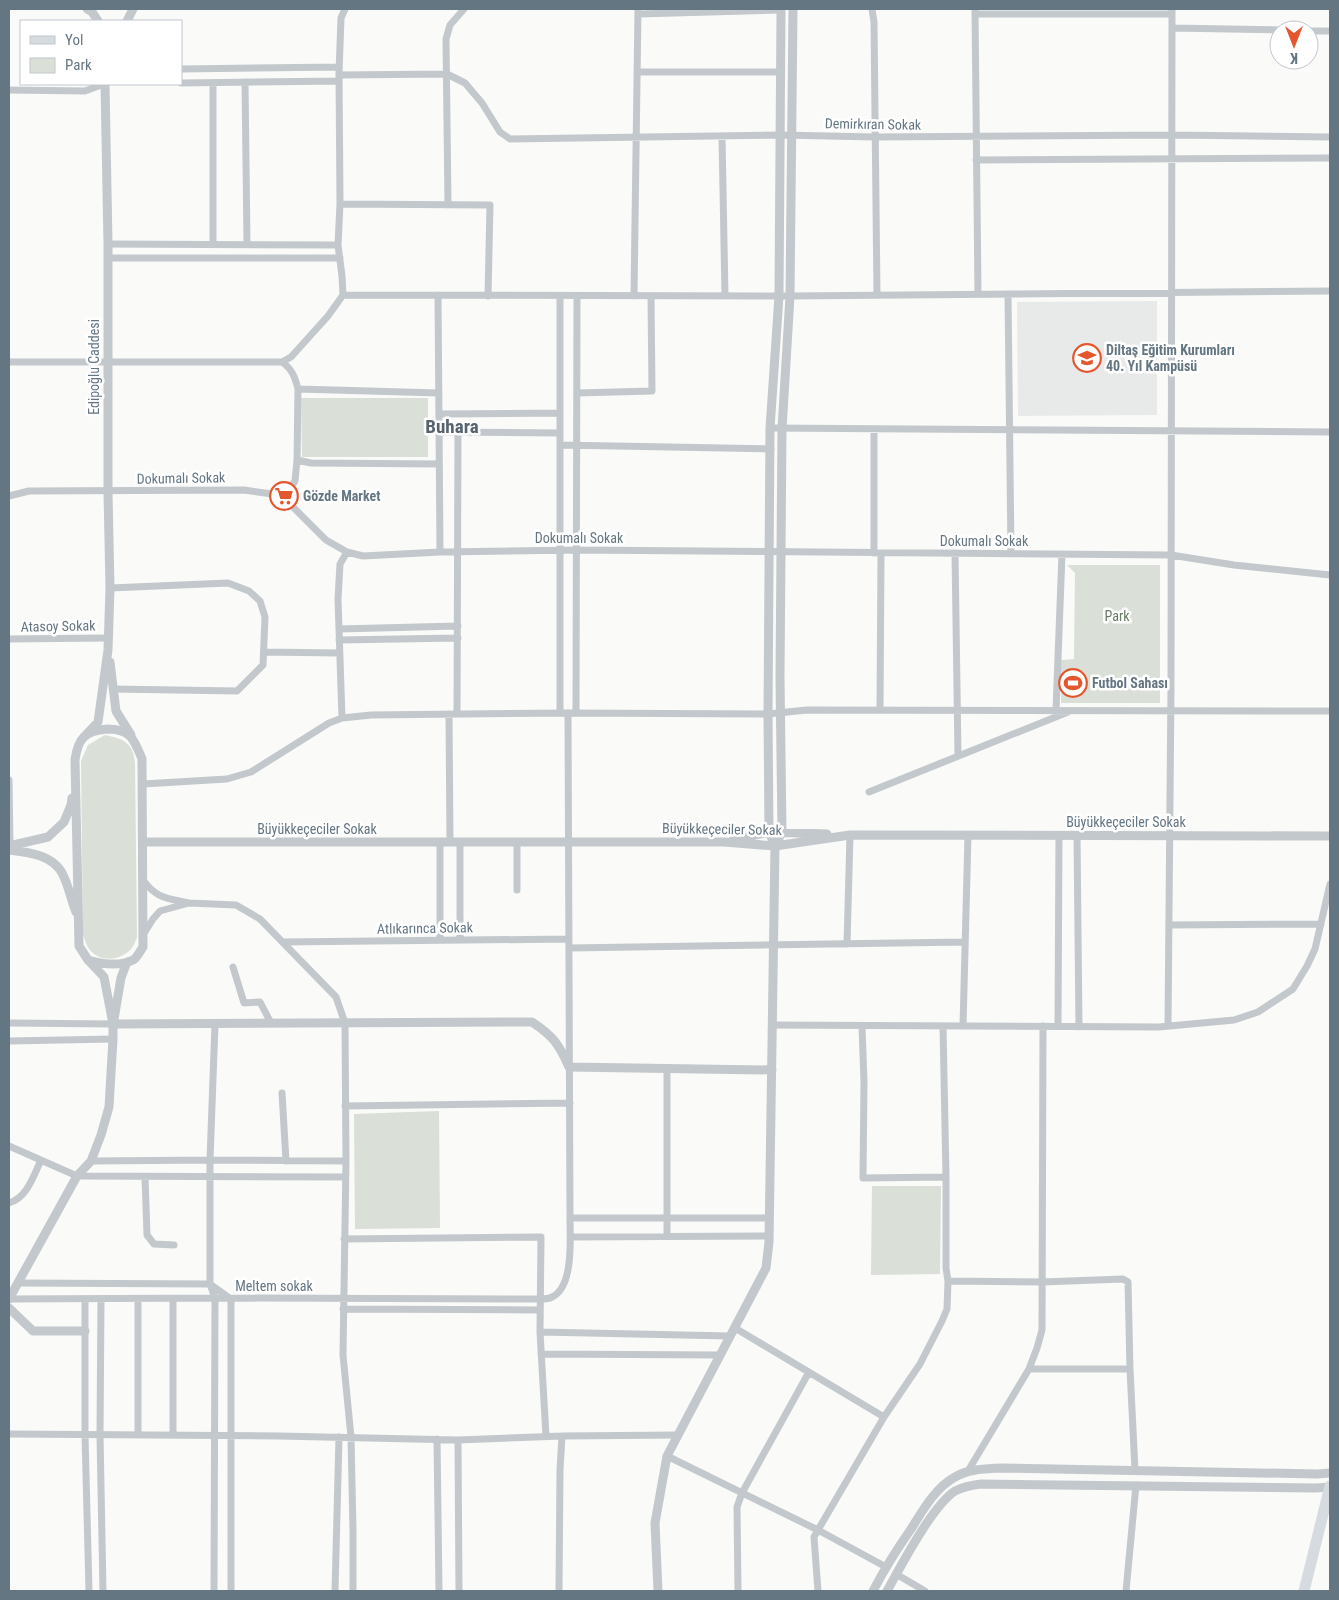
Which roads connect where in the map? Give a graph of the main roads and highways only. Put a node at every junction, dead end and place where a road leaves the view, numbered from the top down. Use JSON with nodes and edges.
{"nodes":[{"id":1,"x":1330,"y":1487,"type":"edge"},
{"id":2,"x":1330,"y":1527,"type":"edge"},
{"id":3,"x":1318,"y":1532,"type":"junction"},
{"id":4,"x":1304,"y":1591,"type":"edge"}],
"edges":[{"from":1,"to":3,"type":"main road"},
{"from":2,"to":3,"type":"main road"},
{"from":3,"to":4,"type":"main road"}]}
